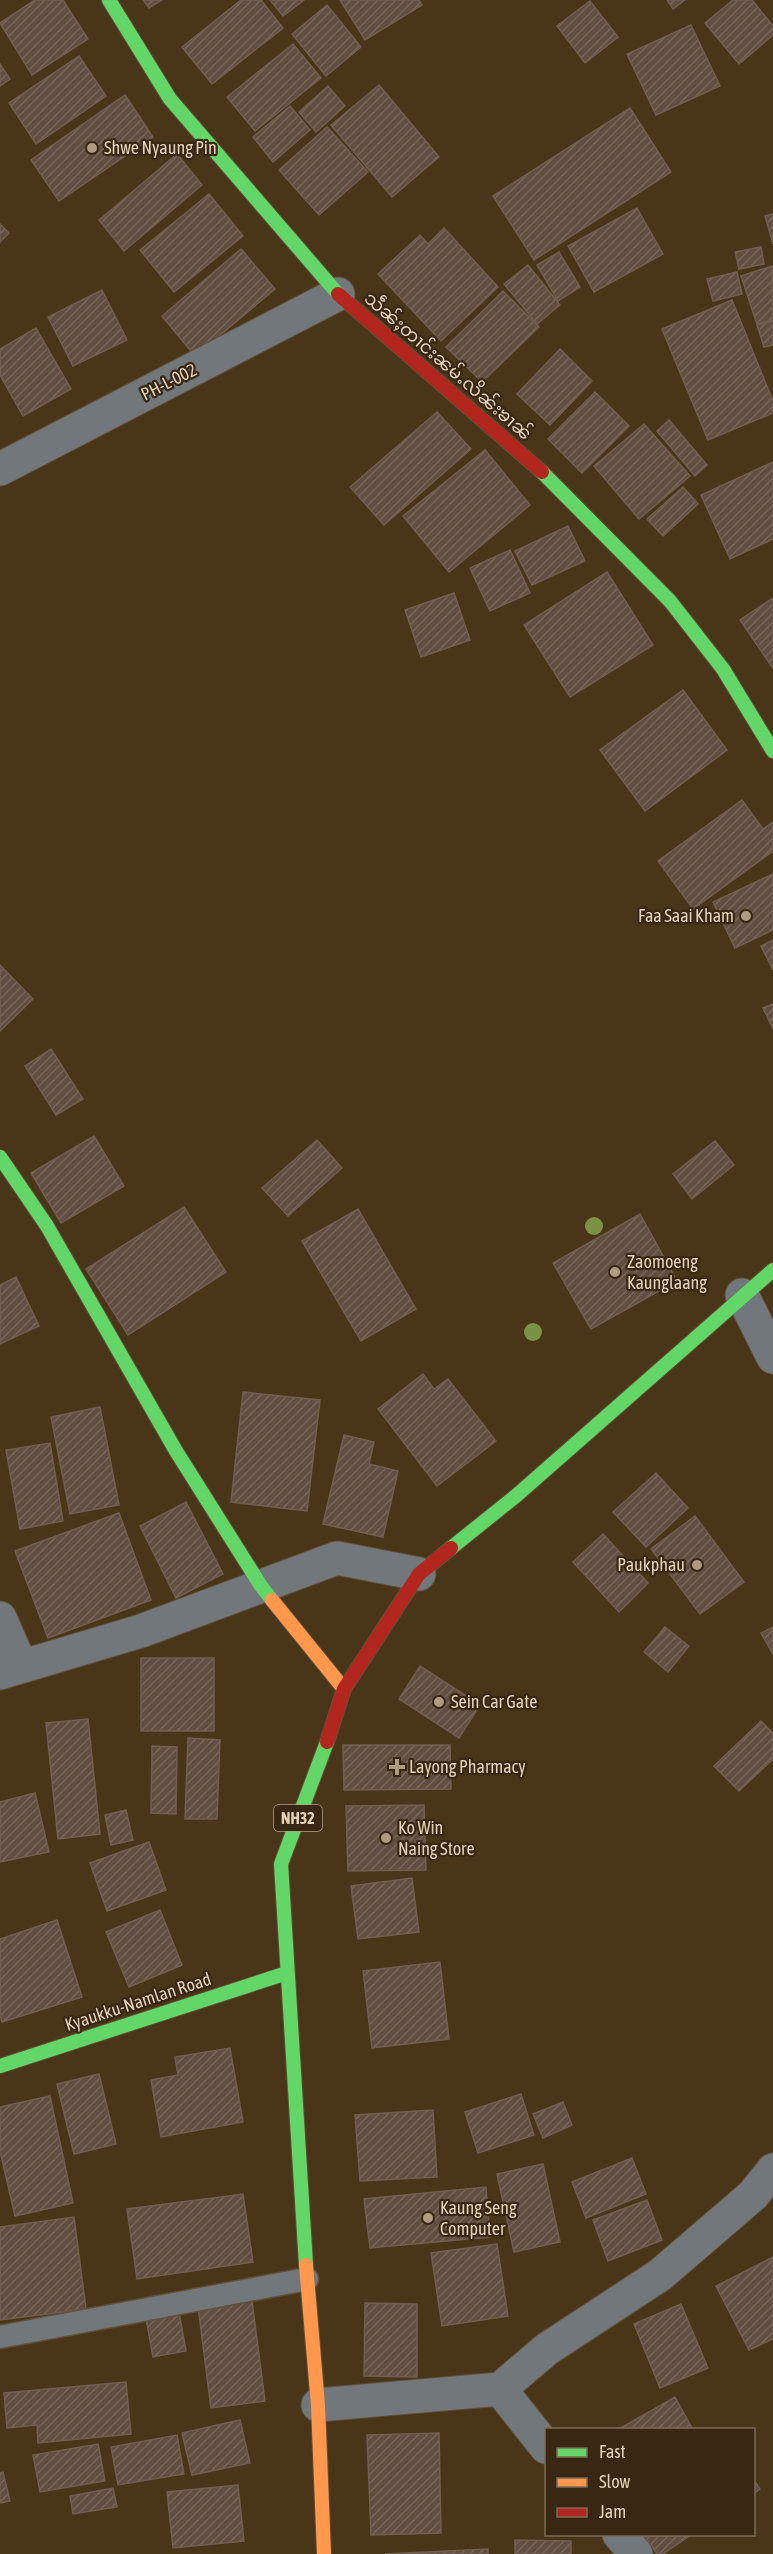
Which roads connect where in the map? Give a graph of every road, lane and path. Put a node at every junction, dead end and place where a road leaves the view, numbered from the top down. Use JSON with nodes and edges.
{"nodes":[{"id":1,"x":109,"y":0,"type":"edge"},
{"id":2,"x":338,"y":294,"type":"junction"},
{"id":3,"x":0,"y":469,"type":"edge"},
{"id":4,"x":773,"y":751,"type":"edge"},
{"id":5,"x":0,"y":1157,"type":"edge"},
{"id":6,"x":773,"y":1270,"type":"edge"},
{"id":7,"x":742,"y":1295,"type":"junction"},
{"id":8,"x":773,"y":1356,"type":"edge"},
{"id":9,"x":419,"y":1574,"type":"junction"},
{"id":10,"x":261,"y":1586,"type":"junction"},
{"id":11,"x":0,"y":1618,"type":"edge"},
{"id":12,"x":10,"y":1670,"type":"edge"},
{"id":13,"x":344,"y":1689,"type":"junction"},
{"id":14,"x":287,"y":1973,"type":"junction"},
{"id":15,"x":0,"y":2066,"type":"edge"},
{"id":16,"x":773,"y":2170,"type":"edge"},
{"id":17,"x":307,"y":2279,"type":"junction"},
{"id":18,"x":0,"y":2337,"type":"edge"},
{"id":19,"x":500,"y":2389,"type":"junction"},
{"id":20,"x":318,"y":2405,"type":"junction"},
{"id":21,"x":545,"y":2446,"type":"edge"},
{"id":22,"x":620,"y":2536,"type":"edge"},
{"id":23,"x":324,"y":2554,"type":"edge"},
{"id":24,"x":636,"y":2554,"type":"edge"}],
"edges":[{"from":1,"to":2,"type":"main road","name":"သဵၼ်ႈတၢင်းၼမ်ႉလိၼ်းၶၢၼ်"},
{"from":2,"to":3,"type":"street","name":"PH-L-002"},
{"from":2,"to":4,"type":"main road","name":"သဵၼ်ႈတၢင်းၼမ်ႉလိၼ်းၶၢၼ်"},
{"from":5,"to":10,"type":"main road"},
{"from":6,"to":7,"type":"main road","number":"NH32"},
{"from":7,"to":8,"type":"street"},
{"from":7,"to":9,"type":"main road","number":"NH32"},
{"from":9,"to":10,"type":"street"},
{"from":9,"to":13,"type":"main road","number":"NH32"},
{"from":10,"to":12,"type":"street"},
{"from":10,"to":13,"type":"main road"},
{"from":11,"to":12,"type":"street"},
{"from":13,"to":14,"type":"main road","number":"NH32"},
{"from":14,"to":15,"type":"main road","name":"Kyaukku-Namlan Road"},
{"from":14,"to":17,"type":"main road","number":"NH32"},
{"from":16,"to":19,"type":"street"},
{"from":17,"to":18,"type":"lane"},
{"from":17,"to":20,"type":"main road","number":"NH32"},
{"from":19,"to":20,"type":"street"},
{"from":19,"to":21,"type":"street"},
{"from":20,"to":23,"type":"main road","number":"NH32"},
{"from":22,"to":24,"type":"street"}]}
